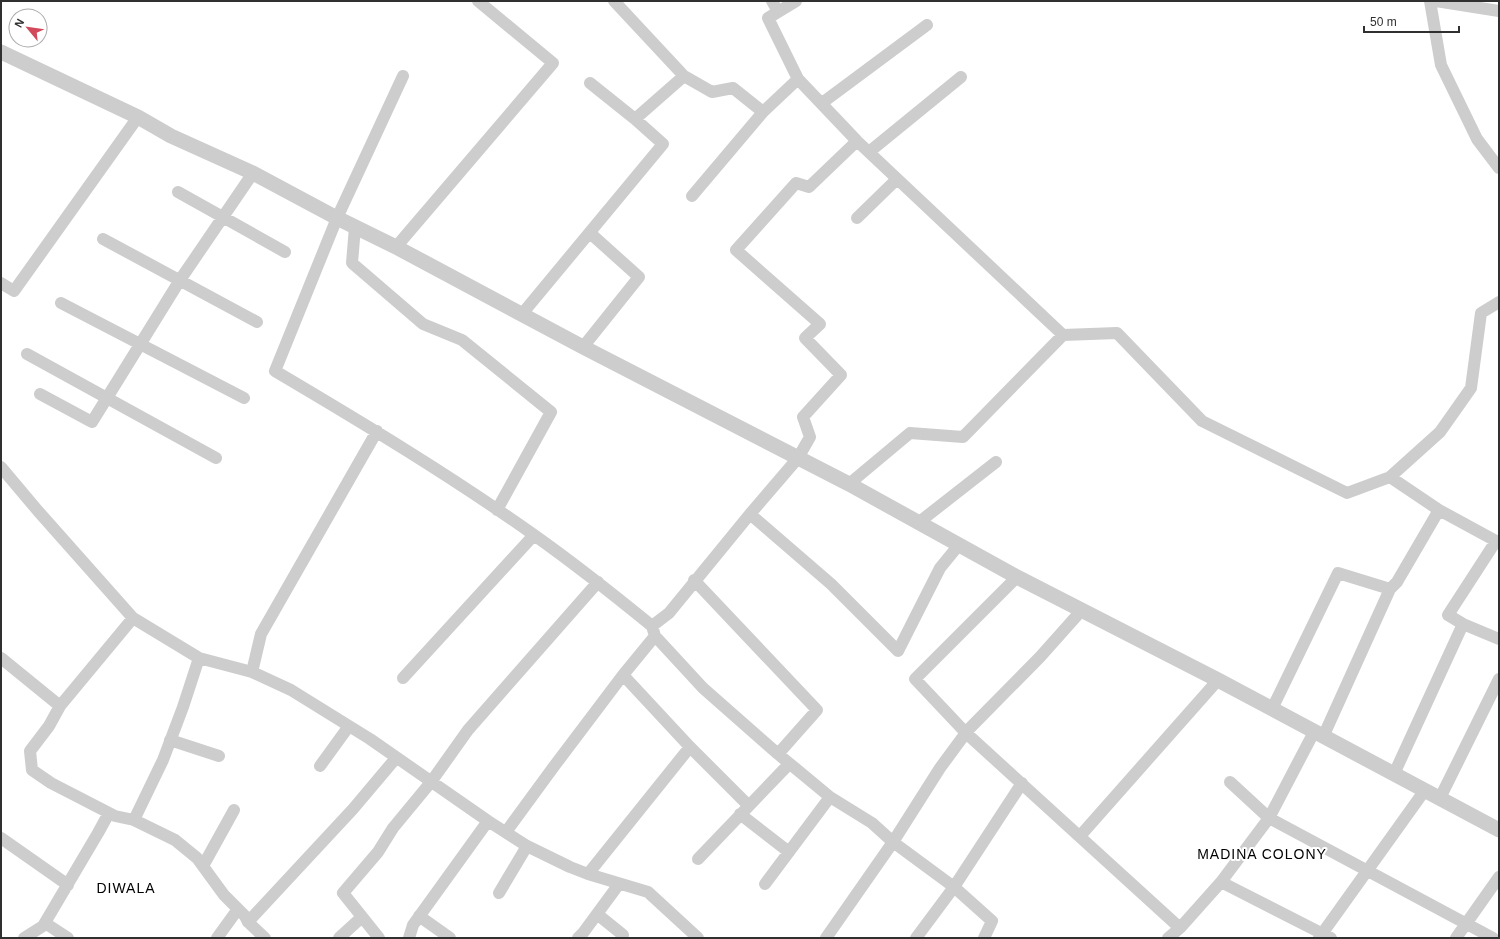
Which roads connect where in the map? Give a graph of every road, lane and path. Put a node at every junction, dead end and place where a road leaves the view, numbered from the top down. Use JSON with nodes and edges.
{"nodes":[{"id":1,"x":478,"y":1,"type":"edge"},
{"id":2,"x":614,"y":1,"type":"edge"},
{"id":3,"x":772,"y":1,"type":"edge"},
{"id":4,"x":796,"y":1,"type":"edge"},
{"id":5,"x":1430,"y":1,"type":"edge"},
{"id":6,"x":1436,"y":1,"type":"edge"},
{"id":7,"x":1499,"y":11,"type":"edge"},
{"id":8,"x":778,"y":12,"type":"junction"},
{"id":9,"x":927,"y":25,"type":"dead end"},
{"id":10,"x":1,"y":52,"type":"edge"},
{"id":11,"x":403,"y":76,"type":"dead end"},
{"id":12,"x":684,"y":76,"type":"junction"},
{"id":13,"x":961,"y":78,"type":"dead end"},
{"id":14,"x":798,"y":79,"type":"junction"},
{"id":15,"x":590,"y":83,"type":"dead end"},
{"id":16,"x":822,"y":102,"type":"junction"},
{"id":17,"x":763,"y":112,"type":"junction"},
{"id":18,"x":138,"y":117,"type":"junction"},
{"id":19,"x":635,"y":119,"type":"junction"},
{"id":20,"x":857,"y":141,"type":"junction"},
{"id":21,"x":869,"y":152,"type":"junction"},
{"id":22,"x":1499,"y":168,"type":"edge"},
{"id":23,"x":253,"y":173,"type":"junction"},
{"id":24,"x":897,"y":179,"type":"junction"},
{"id":25,"x":178,"y":192,"type":"dead end"},
{"id":26,"x":692,"y":196,"type":"dead end"},
{"id":27,"x":223,"y":218,"type":"junction"},
{"id":28,"x":337,"y":218,"type":"junction"},
{"id":29,"x":857,"y":218,"type":"dead end"},
{"id":30,"x":355,"y":227,"type":"junction"},
{"id":31,"x":590,"y":233,"type":"junction"},
{"id":32,"x":103,"y":239,"type":"dead end"},
{"id":33,"x":396,"y":247,"type":"junction"},
{"id":34,"x":285,"y":252,"type":"dead end"},
{"id":35,"x":180,"y":280,"type":"junction"},
{"id":36,"x":1,"y":283,"type":"edge"},
{"id":37,"x":1499,"y":302,"type":"edge"},
{"id":38,"x":61,"y":303,"type":"dead end"},
{"id":39,"x":522,"y":314,"type":"junction"},
{"id":40,"x":257,"y":322,"type":"dead end"},
{"id":41,"x":1063,"y":335,"type":"junction"},
{"id":42,"x":140,"y":344,"type":"junction"},
{"id":43,"x":583,"y":347,"type":"junction"},
{"id":44,"x":27,"y":354,"type":"dead end"},
{"id":45,"x":40,"y":394,"type":"dead end"},
{"id":46,"x":107,"y":398,"type":"junction"},
{"id":47,"x":244,"y":398,"type":"dead end"},
{"id":48,"x":377,"y":431,"type":"junction"},
{"id":49,"x":216,"y":458,"type":"dead end"},
{"id":50,"x":798,"y":458,"type":"junction"},
{"id":51,"x":996,"y":462,"type":"dead end"},
{"id":52,"x":1,"y":467,"type":"edge"},
{"id":53,"x":1390,"y":477,"type":"junction"},
{"id":54,"x":848,"y":484,"type":"junction"},
{"id":55,"x":497,"y":510,"type":"junction"},
{"id":56,"x":1439,"y":510,"type":"junction"},
{"id":57,"x":750,"y":514,"type":"junction"},
{"id":58,"x":918,"y":523,"type":"junction"},
{"id":59,"x":534,"y":535,"type":"junction"},
{"id":60,"x":1497,"y":539,"type":"edge"},
{"id":61,"x":958,"y":546,"type":"junction"},
{"id":62,"x":1016,"y":577,"type":"junction"},
{"id":63,"x":694,"y":580,"type":"junction"},
{"id":64,"x":598,"y":582,"type":"junction"},
{"id":65,"x":1390,"y":589,"type":"junction"},
{"id":66,"x":1081,"y":611,"type":"junction"},
{"id":67,"x":133,"y":618,"type":"junction"},
{"id":68,"x":1463,"y":624,"type":"junction"},
{"id":69,"x":653,"y":631,"type":"junction"},
{"id":70,"x":1499,"y":639,"type":"edge"},
{"id":71,"x":1,"y":658,"type":"edge"},
{"id":72,"x":199,"y":658,"type":"junction"},
{"id":73,"x":252,"y":672,"type":"junction"},
{"id":74,"x":623,"y":675,"type":"junction"},
{"id":75,"x":403,"y":678,"type":"dead end"},
{"id":76,"x":1499,"y":678,"type":"edge"},
{"id":77,"x":1218,"y":680,"type":"junction"},
{"id":78,"x":60,"y":706,"type":"junction"},
{"id":79,"x":1272,"y":709,"type":"junction"},
{"id":80,"x":350,"y":726,"type":"junction"},
{"id":81,"x":966,"y":733,"type":"junction"},
{"id":82,"x":1318,"y":735,"type":"junction"},
{"id":83,"x":170,"y":740,"type":"junction"},
{"id":84,"x":690,"y":747,"type":"junction"},
{"id":85,"x":778,"y":754,"type":"junction"},
{"id":86,"x":219,"y":756,"type":"dead end"},
{"id":87,"x":396,"y":758,"type":"junction"},
{"id":88,"x":789,"y":764,"type":"junction"},
{"id":89,"x":320,"y":766,"type":"dead end"},
{"id":90,"x":1394,"y":774,"type":"junction"},
{"id":91,"x":431,"y":782,"type":"junction"},
{"id":92,"x":1230,"y":782,"type":"dead end"},
{"id":93,"x":1022,"y":783,"type":"junction"},
{"id":94,"x":1425,"y":790,"type":"junction"},
{"id":95,"x":830,"y":797,"type":"junction"},
{"id":96,"x":1440,"y":798,"type":"junction"},
{"id":97,"x":234,"y":810,"type":"dead end"},
{"id":98,"x":744,"y":810,"type":"junction"},
{"id":99,"x":109,"y":813,"type":"junction"},
{"id":100,"x":1269,"y":818,"type":"junction"},
{"id":101,"x":134,"y":820,"type":"junction"},
{"id":102,"x":488,"y":821,"type":"junction"},
{"id":103,"x":1498,"y":826,"type":"edge"},
{"id":104,"x":506,"y":832,"type":"junction"},
{"id":105,"x":1080,"y":836,"type":"junction"},
{"id":106,"x":1,"y":838,"type":"edge"},
{"id":107,"x":893,"y":842,"type":"junction"},
{"id":108,"x":527,"y":846,"type":"junction"},
{"id":109,"x":789,"y":852,"type":"junction"},
{"id":110,"x":698,"y":859,"type":"dead end"},
{"id":111,"x":203,"y":866,"type":"junction"},
{"id":112,"x":1367,"y":870,"type":"junction"},
{"id":113,"x":588,"y":874,"type":"junction"},
{"id":114,"x":1499,"y":877,"type":"edge"},
{"id":115,"x":1221,"y":882,"type":"junction"},
{"id":116,"x":619,"y":884,"type":"junction"},
{"id":117,"x":766,"y":884,"type":"dead end"},
{"id":118,"x":68,"y":885,"type":"junction"},
{"id":119,"x":954,"y":887,"type":"junction"},
{"id":120,"x":499,"y":893,"type":"dead end"},
{"id":121,"x":238,"y":909,"type":"junction"},
{"id":122,"x":597,"y":914,"type":"junction"},
{"id":123,"x":419,"y":916,"type":"junction"},
{"id":124,"x":362,"y":917,"type":"junction"},
{"id":125,"x":248,"y":922,"type":"junction"},
{"id":126,"x":45,"y":923,"type":"junction"},
{"id":127,"x":1467,"y":923,"type":"junction"},
{"id":128,"x":1180,"y":928,"type":"junction"},
{"id":129,"x":1324,"y":937,"type":"edge"},
{"id":130,"x":24,"y":938,"type":"edge"},
{"id":131,"x":68,"y":938,"type":"edge"},
{"id":132,"x":217,"y":938,"type":"edge"},
{"id":133,"x":265,"y":938,"type":"edge"},
{"id":134,"x":339,"y":938,"type":"edge"},
{"id":135,"x":379,"y":938,"type":"edge"},
{"id":136,"x":409,"y":938,"type":"edge"},
{"id":137,"x":450,"y":938,"type":"edge"},
{"id":138,"x":578,"y":938,"type":"edge"},
{"id":139,"x":622,"y":938,"type":"edge"},
{"id":140,"x":698,"y":938,"type":"edge"},
{"id":141,"x":826,"y":938,"type":"edge"},
{"id":142,"x":916,"y":938,"type":"edge"},
{"id":143,"x":984,"y":938,"type":"edge"},
{"id":144,"x":1168,"y":938,"type":"edge"},
{"id":145,"x":1456,"y":938,"type":"edge"},
{"id":146,"x":1493,"y":938,"type":"edge"}],
"edges":[{"from":1,"to":33,"type":"street"},
{"from":2,"to":12,"type":"street"},
{"from":3,"to":8,"type":"street"},
{"from":4,"to":8,"type":"street"},
{"from":5,"to":22,"type":"street"},
{"from":6,"to":7,"type":"street"},
{"from":8,"to":14,"type":"street"},
{"from":9,"to":16,"type":"street"},
{"from":10,"to":18,"type":"street"},
{"from":11,"to":28,"type":"street"},
{"from":12,"to":17,"type":"street"},
{"from":12,"to":19,"type":"street"},
{"from":13,"to":21,"type":"street"},
{"from":14,"to":16,"type":"street"},
{"from":14,"to":17,"type":"street"},
{"from":15,"to":19,"type":"street"},
{"from":16,"to":20,"type":"street"},
{"from":17,"to":26,"type":"street"},
{"from":18,"to":23,"type":"street"},
{"from":18,"to":36,"type":"street"},
{"from":19,"to":31,"type":"street"},
{"from":20,"to":21,"type":"street"},
{"from":20,"to":50,"type":"street"},
{"from":21,"to":24,"type":"street"},
{"from":23,"to":27,"type":"street"},
{"from":23,"to":28,"type":"street"},
{"from":24,"to":29,"type":"street"},
{"from":24,"to":41,"type":"street"},
{"from":25,"to":27,"type":"street"},
{"from":27,"to":34,"type":"street"},
{"from":27,"to":35,"type":"street"},
{"from":28,"to":30,"type":"street"},
{"from":28,"to":48,"type":"street"},
{"from":30,"to":33,"type":"street"},
{"from":30,"to":55,"type":"street"},
{"from":31,"to":39,"type":"street"},
{"from":31,"to":43,"type":"street"},
{"from":32,"to":35,"type":"street"},
{"from":33,"to":39,"type":"street"},
{"from":35,"to":40,"type":"street"},
{"from":35,"to":42,"type":"street"},
{"from":37,"to":53,"type":"street"},
{"from":38,"to":42,"type":"street"},
{"from":39,"to":43,"type":"street"},
{"from":41,"to":53,"type":"street"},
{"from":41,"to":54,"type":"street"},
{"from":42,"to":46,"type":"street"},
{"from":42,"to":47,"type":"street"},
{"from":43,"to":50,"type":"street"},
{"from":44,"to":46,"type":"street"},
{"from":45,"to":46,"type":"street"},
{"from":46,"to":49,"type":"street"},
{"from":48,"to":55,"type":"street"},
{"from":48,"to":73,"type":"street"},
{"from":50,"to":54,"type":"street"},
{"from":50,"to":57,"type":"street"},
{"from":51,"to":58,"type":"street"},
{"from":52,"to":67,"type":"street"},
{"from":53,"to":56,"type":"street"},
{"from":54,"to":58,"type":"street"},
{"from":55,"to":59,"type":"street"},
{"from":56,"to":60,"type":"street"},
{"from":56,"to":65,"type":"street"},
{"from":57,"to":61,"type":"street"},
{"from":57,"to":63,"type":"street"},
{"from":58,"to":61,"type":"street"},
{"from":59,"to":64,"type":"street"},
{"from":59,"to":75,"type":"street"},
{"from":60,"to":68,"type":"street"},
{"from":61,"to":62,"type":"street"},
{"from":62,"to":66,"type":"street"},
{"from":62,"to":81,"type":"street"},
{"from":63,"to":69,"type":"street"},
{"from":63,"to":85,"type":"street"},
{"from":64,"to":69,"type":"street"},
{"from":64,"to":91,"type":"street"},
{"from":65,"to":79,"type":"street"},
{"from":65,"to":82,"type":"street"},
{"from":66,"to":77,"type":"street"},
{"from":66,"to":81,"type":"street"},
{"from":67,"to":72,"type":"street"},
{"from":67,"to":78,"type":"street"},
{"from":68,"to":70,"type":"street"},
{"from":68,"to":90,"type":"street"},
{"from":69,"to":74,"type":"street"},
{"from":69,"to":85,"type":"street"},
{"from":71,"to":78,"type":"street"},
{"from":72,"to":73,"type":"street"},
{"from":72,"to":83,"type":"street"},
{"from":73,"to":80,"type":"street"},
{"from":74,"to":84,"type":"street"},
{"from":74,"to":104,"type":"street"},
{"from":76,"to":96,"type":"street"},
{"from":77,"to":79,"type":"street"},
{"from":77,"to":105,"type":"street"},
{"from":78,"to":99,"type":"street"},
{"from":79,"to":82,"type":"street"},
{"from":80,"to":87,"type":"street"},
{"from":80,"to":89,"type":"street"},
{"from":81,"to":93,"type":"street"},
{"from":81,"to":107,"type":"street"},
{"from":82,"to":90,"type":"street"},
{"from":82,"to":100,"type":"street"},
{"from":83,"to":86,"type":"street"},
{"from":83,"to":101,"type":"street"},
{"from":84,"to":98,"type":"street"},
{"from":84,"to":113,"type":"street"},
{"from":85,"to":88,"type":"street"},
{"from":87,"to":91,"type":"street"},
{"from":87,"to":125,"type":"street"},
{"from":88,"to":95,"type":"street"},
{"from":88,"to":98,"type":"street"},
{"from":90,"to":94,"type":"street"},
{"from":91,"to":102,"type":"street"},
{"from":91,"to":124,"type":"street"},
{"from":92,"to":100,"type":"street"},
{"from":93,"to":105,"type":"street"},
{"from":93,"to":119,"type":"street"},
{"from":94,"to":96,"type":"street"},
{"from":94,"to":112,"type":"street"},
{"from":95,"to":107,"type":"street"},
{"from":95,"to":109,"type":"street"},
{"from":96,"to":103,"type":"street"},
{"from":97,"to":111,"type":"street"},
{"from":98,"to":109,"type":"street"},
{"from":98,"to":110,"type":"street"},
{"from":99,"to":101,"type":"street"},
{"from":99,"to":118,"type":"street"},
{"from":100,"to":112,"type":"street"},
{"from":100,"to":115,"type":"street"},
{"from":101,"to":111,"type":"street"},
{"from":102,"to":104,"type":"street"},
{"from":102,"to":123,"type":"street"},
{"from":104,"to":108,"type":"street"},
{"from":105,"to":128,"type":"street"},
{"from":106,"to":118,"type":"street"},
{"from":107,"to":119,"type":"street"},
{"from":107,"to":141,"type":"street"},
{"from":108,"to":113,"type":"street"},
{"from":108,"to":120,"type":"street"},
{"from":109,"to":117,"type":"street"},
{"from":111,"to":121,"type":"street"},
{"from":112,"to":127,"type":"street"},
{"from":112,"to":129,"type":"street"},
{"from":113,"to":116,"type":"street"},
{"from":114,"to":127,"type":"street"},
{"from":115,"to":128,"type":"street"},
{"from":115,"to":129,"type":"street"},
{"from":116,"to":122,"type":"street"},
{"from":116,"to":140,"type":"street"},
{"from":118,"to":126,"type":"street"},
{"from":119,"to":142,"type":"street"},
{"from":119,"to":143,"type":"street"},
{"from":121,"to":125,"type":"street"},
{"from":121,"to":132,"type":"street"},
{"from":122,"to":138,"type":"street"},
{"from":122,"to":139,"type":"street"},
{"from":123,"to":136,"type":"street"},
{"from":123,"to":137,"type":"street"},
{"from":124,"to":134,"type":"street"},
{"from":124,"to":135,"type":"street"},
{"from":125,"to":133,"type":"street"},
{"from":126,"to":130,"type":"street"},
{"from":126,"to":131,"type":"street"},
{"from":127,"to":145,"type":"street"},
{"from":127,"to":146,"type":"street"},
{"from":128,"to":144,"type":"street"}]}
